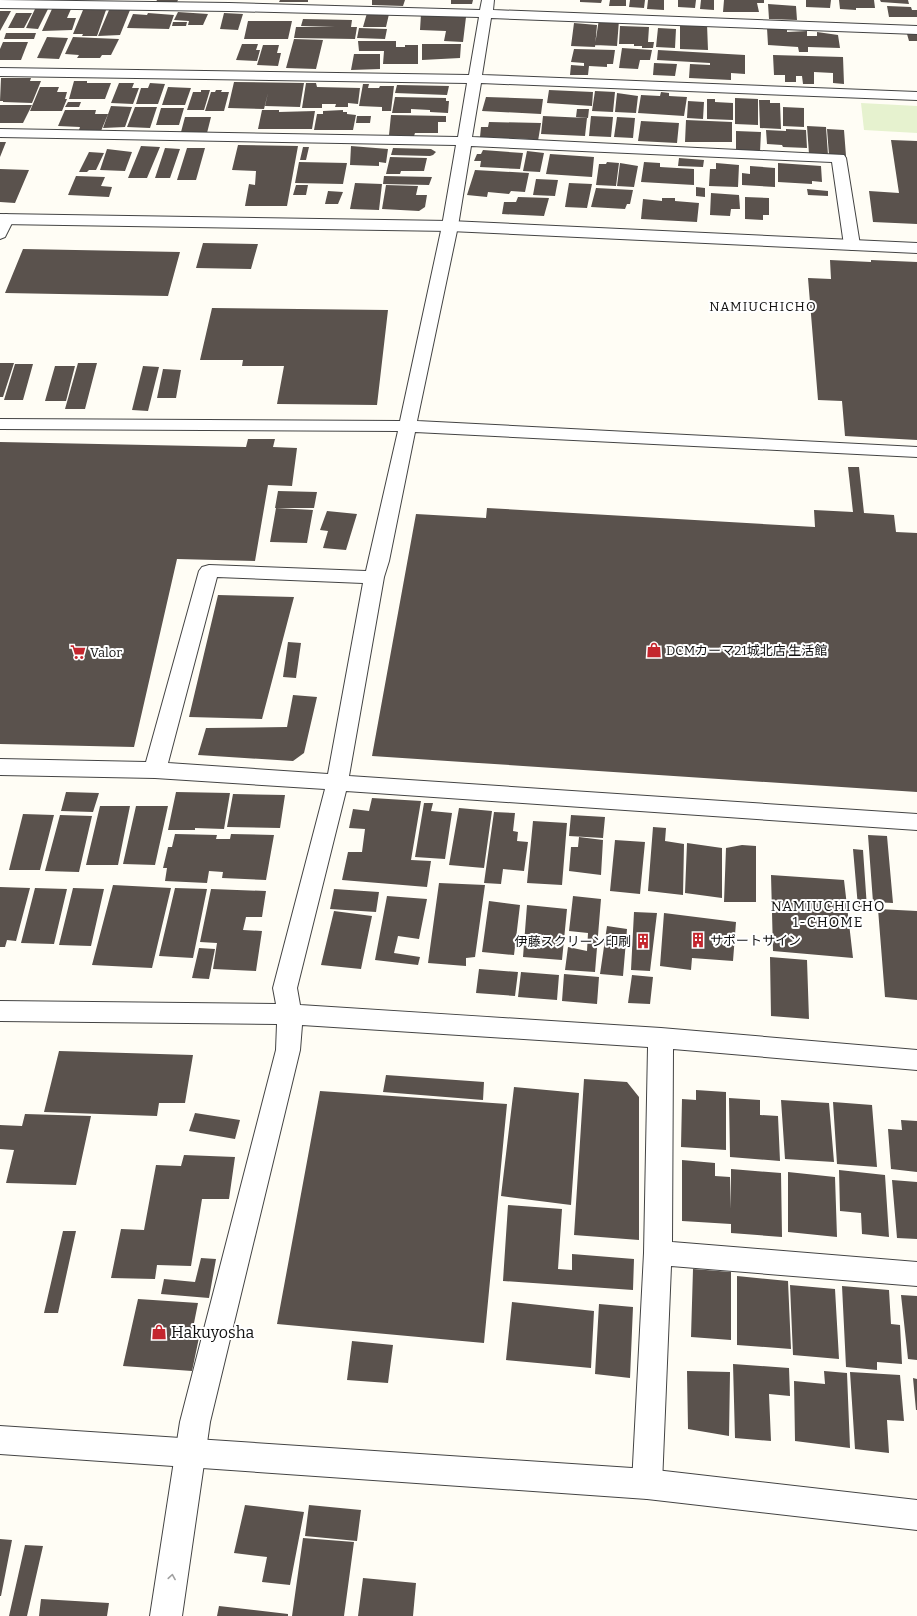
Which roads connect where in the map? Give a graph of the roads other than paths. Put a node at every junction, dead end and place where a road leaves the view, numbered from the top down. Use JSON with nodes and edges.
{"nodes":[{"id":1,"x":0,"y":4,"type":"edge"},
{"id":2,"x":486,"y":7,"type":"edge"},
{"id":3,"x":917,"y":30,"type":"edge"},
{"id":4,"x":0,"y":72,"type":"edge"},
{"id":5,"x":473,"y":79,"type":"junction"},
{"id":6,"x":917,"y":96,"type":"edge"},
{"id":7,"x":0,"y":133,"type":"edge"},
{"id":8,"x":464,"y":141,"type":"junction"},
{"id":9,"x":3,"y":219,"type":"edge"},
{"id":10,"x":450,"y":226,"type":"junction"},
{"id":11,"x":0,"y":234,"type":"edge"},
{"id":12,"x":852,"y":245,"type":"junction"},
{"id":13,"x":917,"y":248,"type":"edge"},
{"id":14,"x":0,"y":424,"type":"edge"},
{"id":15,"x":407,"y":426,"type":"junction"},
{"id":16,"x":917,"y":452,"type":"edge"},
{"id":17,"x":374,"y":577,"type":"junction"},
{"id":18,"x":0,"y":766,"type":"edge"},
{"id":19,"x":154,"y":770,"type":"junction"},
{"id":20,"x":337,"y":783,"type":"junction"},
{"id":21,"x":917,"y":822,"type":"edge"},
{"id":22,"x":0,"y":1011,"type":"edge"},
{"id":23,"x":290,"y":1014,"type":"junction"},
{"id":24,"x":660,"y":1038,"type":"junction"},
{"id":25,"x":917,"y":1060,"type":"edge"},
{"id":26,"x":658,"y":1253,"type":"junction"},
{"id":27,"x":917,"y":1274,"type":"edge"},
{"id":28,"x":0,"y":1440,"type":"edge"},
{"id":29,"x":191,"y":1454,"type":"junction"},
{"id":30,"x":646,"y":1484,"type":"junction"},
{"id":31,"x":917,"y":1515,"type":"edge"},
{"id":32,"x":166,"y":1616,"type":"edge"}],
"edges":[{"from":1,"to":2,"type":"street"},
{"from":2,"to":3,"type":"street"},
{"from":2,"to":5,"type":"street"},
{"from":4,"to":5,"type":"street"},
{"from":5,"to":6,"type":"street"},
{"from":5,"to":8,"type":"street"},
{"from":7,"to":8,"type":"street"},
{"from":8,"to":10,"type":"street"},
{"from":8,"to":12,"type":"street"},
{"from":9,"to":10,"type":"street"},
{"from":9,"to":11,"type":"street"},
{"from":10,"to":12,"type":"street"},
{"from":10,"to":15,"type":"street"},
{"from":12,"to":13,"type":"street"},
{"from":14,"to":15,"type":"street"},
{"from":15,"to":16,"type":"street"},
{"from":15,"to":17,"type":"street"},
{"from":17,"to":19,"type":"street"},
{"from":17,"to":20,"type":"street"},
{"from":18,"to":19,"type":"street"},
{"from":19,"to":20,"type":"street"},
{"from":20,"to":21,"type":"street"},
{"from":20,"to":23,"type":"street"},
{"from":22,"to":23,"type":"street"},
{"from":23,"to":24,"type":"street"},
{"from":23,"to":29,"type":"street"},
{"from":24,"to":25,"type":"street"},
{"from":24,"to":26,"type":"street"},
{"from":26,"to":27,"type":"street"},
{"from":26,"to":30,"type":"street"},
{"from":28,"to":29,"type":"street"},
{"from":29,"to":30,"type":"street"},
{"from":32,"to":29,"type":"street","one_way":true},
{"from":30,"to":31,"type":"street"}]}
